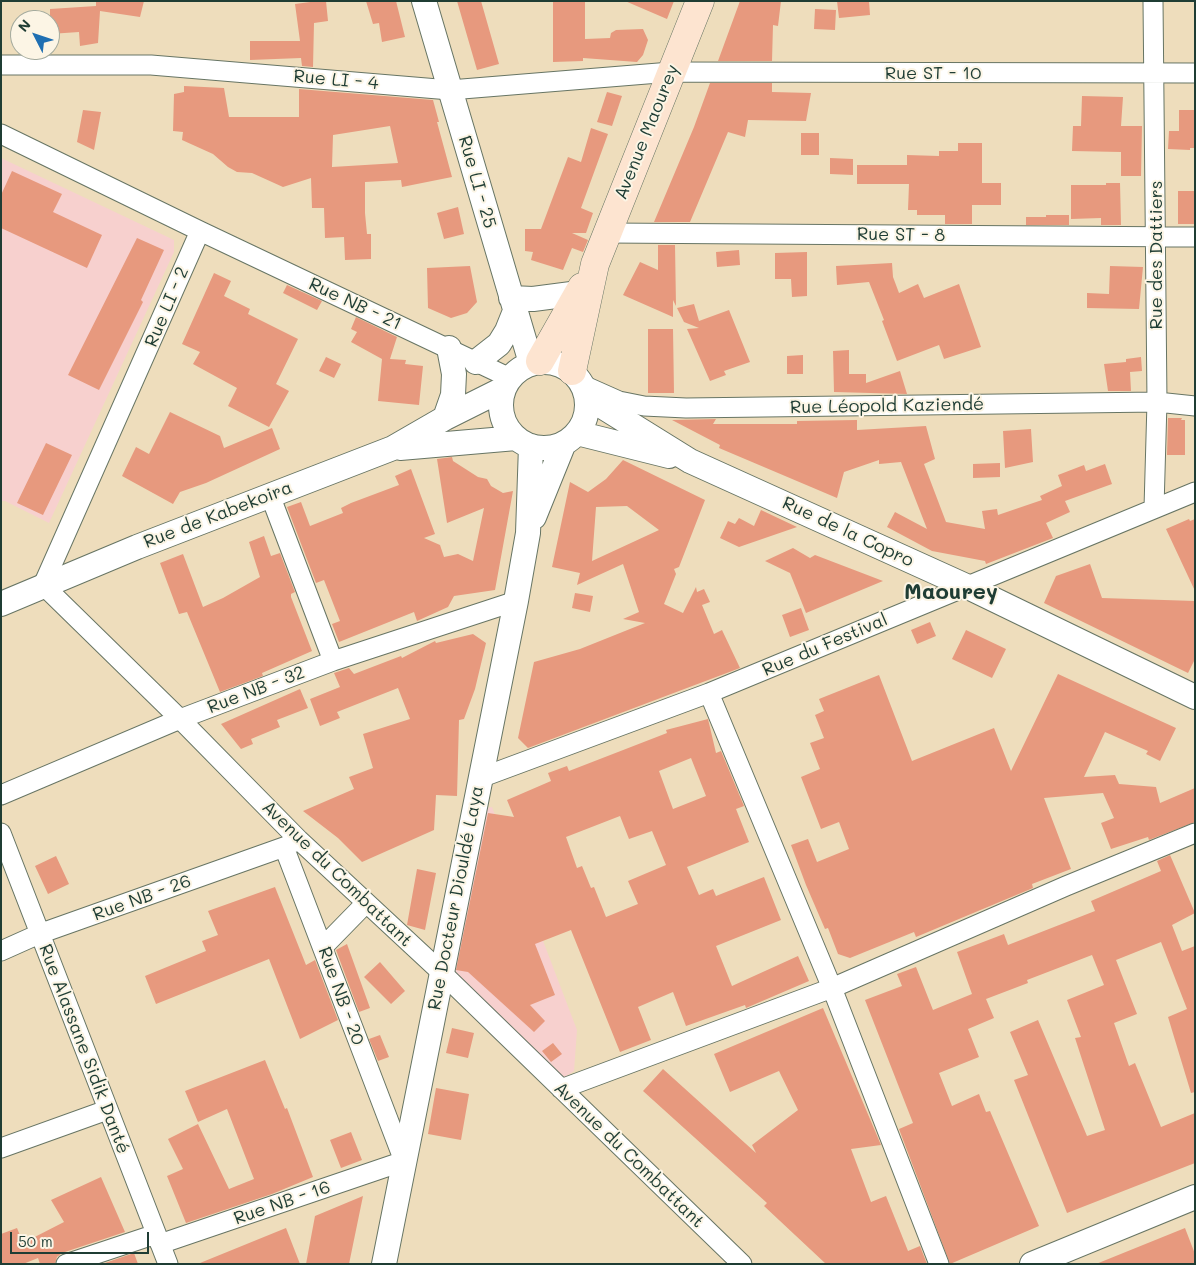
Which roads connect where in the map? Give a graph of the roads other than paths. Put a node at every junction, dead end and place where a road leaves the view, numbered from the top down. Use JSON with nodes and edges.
{"nodes":[{"id":1,"x":424,"y":1,"type":"edge"},
{"id":2,"x":700,"y":1,"type":"edge"},
{"id":3,"x":1153,"y":1,"type":"edge"},
{"id":4,"x":1,"y":65,"type":"edge"},
{"id":5,"x":671,"y":72,"type":"junction"},
{"id":6,"x":1195,"y":73,"type":"edge"},
{"id":7,"x":1154,"y":74,"type":"junction"},
{"id":8,"x":450,"y":90,"type":"junction"},
{"id":9,"x":1,"y":134,"type":"edge"},
{"id":10,"x":200,"y":231,"type":"junction"},
{"id":11,"x":607,"y":232,"type":"junction"},
{"id":12,"x":1157,"y":237,"type":"junction"},
{"id":13,"x":1195,"y":238,"type":"edge"},
{"id":14,"x":595,"y":264,"type":"junction"},
{"id":15,"x":579,"y":293,"type":"junction"},
{"id":16,"x":513,"y":304,"type":"junction"},
{"id":17,"x":449,"y":348,"type":"junction"},
{"id":18,"x":476,"y":362,"type":"junction"},
{"id":19,"x":535,"y":362,"type":"junction"},
{"id":20,"x":507,"y":383,"type":"junction"},
{"id":21,"x":581,"y":384,"type":"junction"},
{"id":22,"x":1157,"y":402,"type":"junction"},
{"id":23,"x":1195,"y":406,"type":"edge"},
{"id":24,"x":444,"y":418,"type":"junction"},
{"id":25,"x":570,"y":438,"type":"junction"},
{"id":26,"x":523,"y":442,"type":"junction"},
{"id":27,"x":393,"y":448,"type":"junction"},
{"id":28,"x":690,"y":461,"type":"junction"},
{"id":29,"x":1195,"y":492,"type":"edge"},
{"id":30,"x":270,"y":495,"type":"junction"},
{"id":31,"x":1154,"y":508,"type":"junction"},
{"id":32,"x":528,"y":533,"type":"junction"},
{"id":33,"x":43,"y":585,"type":"junction"},
{"id":34,"x":966,"y":586,"type":"junction"},
{"id":35,"x":516,"y":601,"type":"junction"},
{"id":36,"x":1,"y":604,"type":"edge"},
{"id":37,"x":334,"y":660,"type":"junction"},
{"id":38,"x":709,"y":693,"type":"junction"},
{"id":39,"x":1195,"y":697,"type":"edge"},
{"id":40,"x":180,"y":719,"type":"junction"},
{"id":41,"x":480,"y":778,"type":"junction"},
{"id":42,"x":1,"y":795,"type":"edge"},
{"id":43,"x":1,"y":833,"type":"edge"},
{"id":44,"x":1195,"y":833,"type":"edge"},
{"id":45,"x":291,"y":843,"type":"junction"},
{"id":46,"x":366,"y":903,"type":"junction"},
{"id":47,"x":39,"y":934,"type":"junction"},
{"id":48,"x":323,"y":947,"type":"junction"},
{"id":49,"x":1,"y":951,"type":"edge"},
{"id":50,"x":441,"y":972,"type":"junction"},
{"id":51,"x":832,"y":988,"type":"junction"},
{"id":52,"x":561,"y":1089,"type":"junction"},
{"id":53,"x":107,"y":1110,"type":"junction"},
{"id":54,"x":1,"y":1148,"type":"edge"},
{"id":55,"x":404,"y":1161,"type":"junction"},
{"id":56,"x":1195,"y":1197,"type":"edge"},
{"id":57,"x":158,"y":1239,"type":"junction"},
{"id":58,"x":66,"y":1264,"type":"edge"},
{"id":59,"x":168,"y":1264,"type":"edge"},
{"id":60,"x":384,"y":1264,"type":"edge"},
{"id":61,"x":742,"y":1264,"type":"edge"},
{"id":62,"x":940,"y":1264,"type":"edge"},
{"id":63,"x":1032,"y":1264,"type":"edge"}],
"edges":[{"from":1,"to":8,"type":"street","name":"Rue LI - 25"},
{"from":2,"to":5,"type":"main road","name":"Avenue Maourey"},
{"from":3,"to":7,"type":"street","name":"Rue des Dattiers"},
{"from":4,"to":8,"type":"street","name":"Rue LI - 4"},
{"from":5,"to":7,"type":"street","name":"Rue ST - 10"},
{"from":5,"to":8,"type":"street","name":"Rue LI - 4"},
{"from":5,"to":11,"type":"main road","name":"Avenue Maourey"},
{"from":6,"to":7,"type":"street","name":"Rue ST - 10"},
{"from":7,"to":12,"type":"street","name":"Rue des Dattiers"},
{"from":8,"to":16,"type":"street","name":"Rue LI - 25"},
{"from":9,"to":10,"type":"street"},
{"from":10,"to":17,"type":"street","name":"Rue NB - 21"},
{"from":10,"to":33,"type":"street","name":"Rue LI - 2"},
{"from":11,"to":12,"type":"street","name":"Rue ST - 8"},
{"from":11,"to":14,"type":"main road","name":"Avenue Maourey"},
{"from":12,"to":13,"type":"street","name":"Rue ST - 8"},
{"from":12,"to":22,"type":"street","name":"Rue des Dattiers"},
{"from":14,"to":15,"type":"main road","name":"Avenue Maourey"},
{"from":14,"to":21,"type":"main road","name":"Avenue Maourey"},
{"from":15,"to":16,"type":"street"},
{"from":15,"to":19,"type":"main road","name":"Avenue Maourey"},
{"from":16,"to":18,"type":"street"},
{"from":16,"to":19,"type":"street","name":"Rue LI - 25"},
{"from":17,"to":18,"type":"street","name":"Rue NB - 21"},
{"from":17,"to":24,"type":"street"},
{"from":18,"to":20,"type":"street","name":"Rue NB - 21"},
{"from":19,"to":20,"type":"street"},
{"from":19,"to":21,"type":"street"},
{"from":20,"to":24,"type":"street","name":"Rue de Kabekoira"},
{"from":20,"to":26,"type":"street"},
{"from":21,"to":22,"type":"street","name":"Rue Léopold Kaziendé"},
{"from":21,"to":25,"type":"street"},
{"from":21,"to":28,"type":"street","name":"Rue de la Copro"},
{"from":22,"to":23,"type":"street","name":"Rue Léopold Kaziendé"},
{"from":22,"to":31,"type":"street","name":"Rue des Dattiers"},
{"from":24,"to":27,"type":"street","name":"Rue de Kabekoira"},
{"from":25,"to":26,"type":"street"},
{"from":25,"to":28,"type":"street","name":"Rue de la Copro"},
{"from":25,"to":32,"type":"street","name":"Rue Docteur Diouldé Laya"},
{"from":26,"to":27,"type":"street","name":"Rue de Kabekoira"},
{"from":26,"to":32,"type":"street","name":"Rue Docteur Diouldé Laya"},
{"from":27,"to":30,"type":"street","name":"Rue de Kabekoira"},
{"from":28,"to":34,"type":"street","name":"Rue de la Copro"},
{"from":29,"to":31,"type":"street","name":"Rue du Festival"},
{"from":30,"to":33,"type":"street","name":"Rue de Kabekoira"},
{"from":30,"to":37,"type":"street"},
{"from":31,"to":34,"type":"street","name":"Rue du Festival"},
{"from":32,"to":35,"type":"street","name":"Rue Docteur Diouldé Laya"},
{"from":33,"to":36,"type":"street","name":"Rue de Kabekoira"},
{"from":33,"to":40,"type":"street","name":"Avenue du Combattant"},
{"from":34,"to":38,"type":"street","name":"Rue du Festival"},
{"from":34,"to":39,"type":"street","name":"Rue de la Copro"},
{"from":35,"to":37,"type":"street","name":"Rue NB - 32"},
{"from":35,"to":41,"type":"street","name":"Rue Docteur Diouldé Laya"},
{"from":37,"to":40,"type":"street","name":"Rue NB - 32"},
{"from":38,"to":41,"type":"street","name":"Rue du Festival"},
{"from":38,"to":51,"type":"street"},
{"from":40,"to":42,"type":"street","name":"Rue NB - 32"},
{"from":40,"to":45,"type":"street","name":"Avenue du Combattant"},
{"from":41,"to":50,"type":"street","name":"Rue Docteur Diouldé Laya"},
{"from":43,"to":47,"type":"street","name":"Rue Alassane Sidik Danté"},
{"from":44,"to":51,"type":"street"},
{"from":45,"to":46,"type":"street","name":"Avenue du Combattant"},
{"from":45,"to":47,"type":"street","name":"Rue NB - 26"},
{"from":45,"to":48,"type":"street","name":"Rue NB - 20"},
{"from":46,"to":48,"type":"street"},
{"from":46,"to":50,"type":"street","name":"Avenue du Combattant"},
{"from":47,"to":49,"type":"street","name":"Rue NB - 26"},
{"from":47,"to":53,"type":"street","name":"Rue Alassane Sidik Danté"},
{"from":48,"to":55,"type":"street","name":"Rue NB - 20"},
{"from":50,"to":52,"type":"street","name":"Avenue du Combattant"},
{"from":50,"to":55,"type":"street","name":"Rue Docteur Diouldé Laya"},
{"from":51,"to":52,"type":"street"},
{"from":51,"to":62,"type":"street"},
{"from":52,"to":61,"type":"street","name":"Avenue du Combattant"},
{"from":53,"to":54,"type":"street"},
{"from":53,"to":57,"type":"street","name":"Rue Alassane Sidik Danté"},
{"from":55,"to":57,"type":"street","name":"Rue NB - 16"},
{"from":55,"to":60,"type":"street","name":"Rue Docteur Diouldé Laya"},
{"from":56,"to":63,"type":"street"},
{"from":57,"to":58,"type":"street","name":"Rue NB - 16"},
{"from":57,"to":59,"type":"street","name":"Rue Alassane Sidik Danté"}]}
